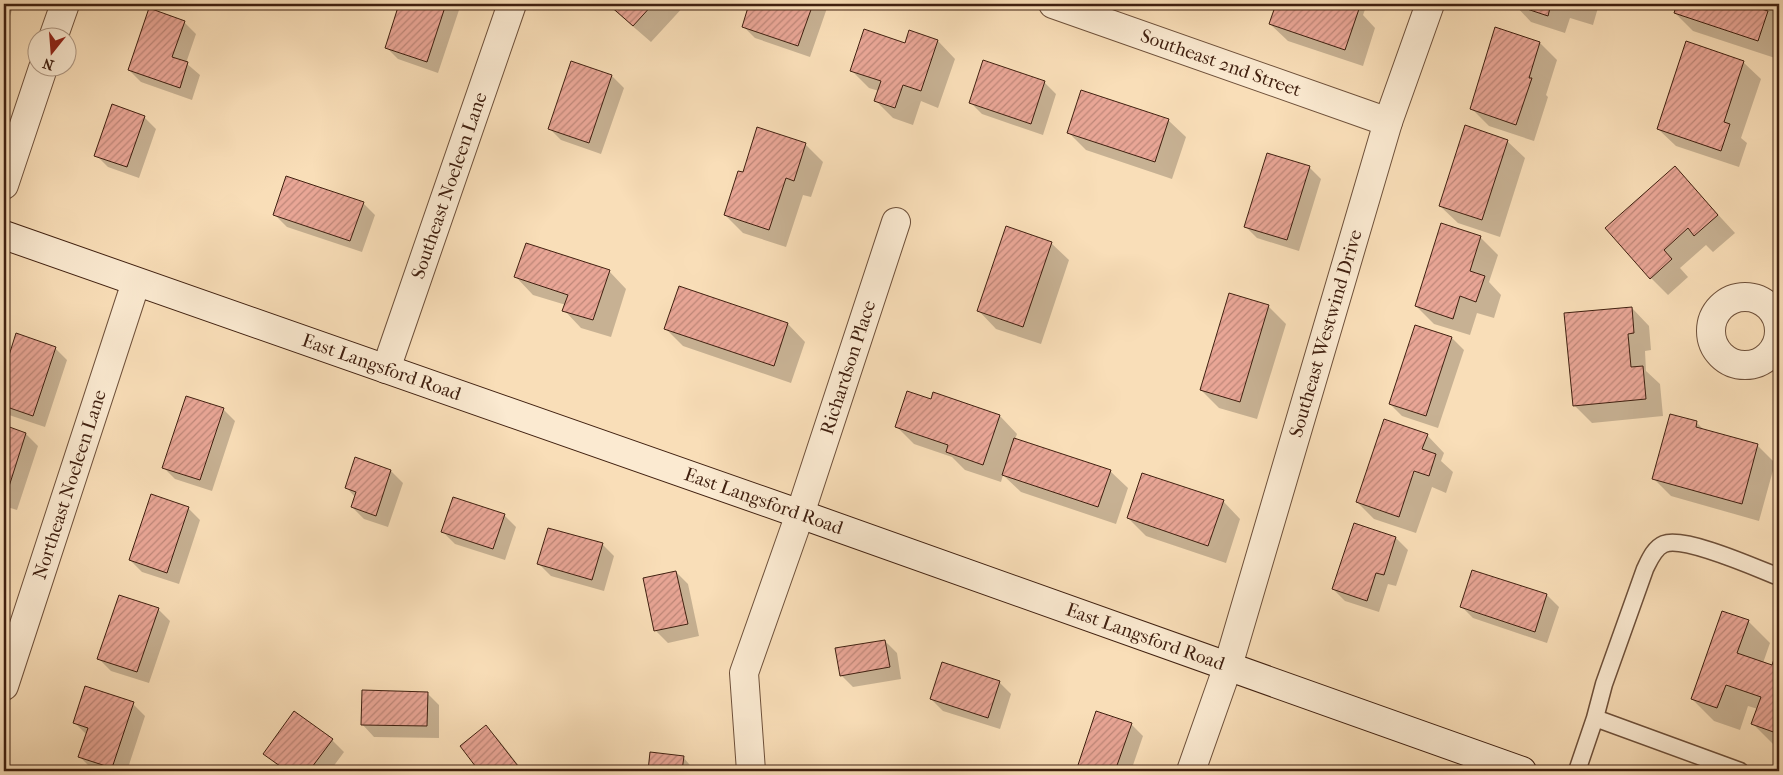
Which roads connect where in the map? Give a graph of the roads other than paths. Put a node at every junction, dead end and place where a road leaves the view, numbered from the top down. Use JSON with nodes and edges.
{"nodes":[{"id":1,"x":65,"y":4,"type":"edge"},
{"id":2,"x":512,"y":4,"type":"edge"},
{"id":3,"x":1053,"y":4,"type":"edge"},
{"id":4,"x":1430,"y":4,"type":"edge"},
{"id":5,"x":57,"y":28,"type":"edge"},
{"id":6,"x":40,"y":78,"type":"edge"},
{"id":7,"x":1388,"y":122,"type":"junction"},
{"id":8,"x":4,"y":185,"type":"edge"},
{"id":9,"x":896,"y":222,"type":"dead end"},
{"id":10,"x":4,"y":235,"type":"edge"},
{"id":11,"x":136,"y":282,"type":"junction"},
{"id":12,"x":386,"y":369,"type":"junction"},
{"id":13,"x":800,"y":514,"type":"junction"},
{"id":14,"x":1779,"y":577,"type":"edge"},
{"id":15,"x":1228,"y":666,"type":"junction"},
{"id":16,"x":4,"y":686,"type":"edge"},
{"id":17,"x":1595,"y":718,"type":"junction"},
{"id":18,"x":751,"y":771,"type":"edge"},
{"id":19,"x":1191,"y":771,"type":"edge"},
{"id":20,"x":1522,"y":771,"type":"edge"},
{"id":21,"x":1577,"y":771,"type":"edge"},
{"id":22,"x":1740,"y":771,"type":"edge"}],
"edges":[{"from":1,"to":5,"type":"street"},
{"from":2,"to":12,"type":"street","name":"Southeast Noeleen Lane"},
{"from":3,"to":7,"type":"street","name":"Southeast 2nd Street"},
{"from":4,"to":7,"type":"street","name":"Southeast Westwind Drive"},
{"from":6,"to":8,"type":"street"},
{"from":7,"to":15,"type":"street","name":"Southeast Westwind Drive"},
{"from":9,"to":13,"type":"street","name":"Richardson Place"},
{"from":10,"to":11,"type":"street","name":"East Langsford Road"},
{"from":11,"to":12,"type":"street","name":"East Langsford Road"},
{"from":11,"to":16,"type":"street","name":"Northeast Noeleen Lane"},
{"from":12,"to":13,"type":"street","name":"East Langsford Road"},
{"from":13,"to":15,"type":"street","name":"East Langsford Road"},
{"from":13,"to":18,"type":"street","name":"Richardson Place"},
{"from":14,"to":17,"type":"lane"},
{"from":15,"to":19,"type":"street","name":"Southeast Westwind Drive"},
{"from":15,"to":20,"type":"street","name":"East Langsford Road"},
{"from":17,"to":21,"type":"lane"},
{"from":17,"to":22,"type":"lane"}]}
